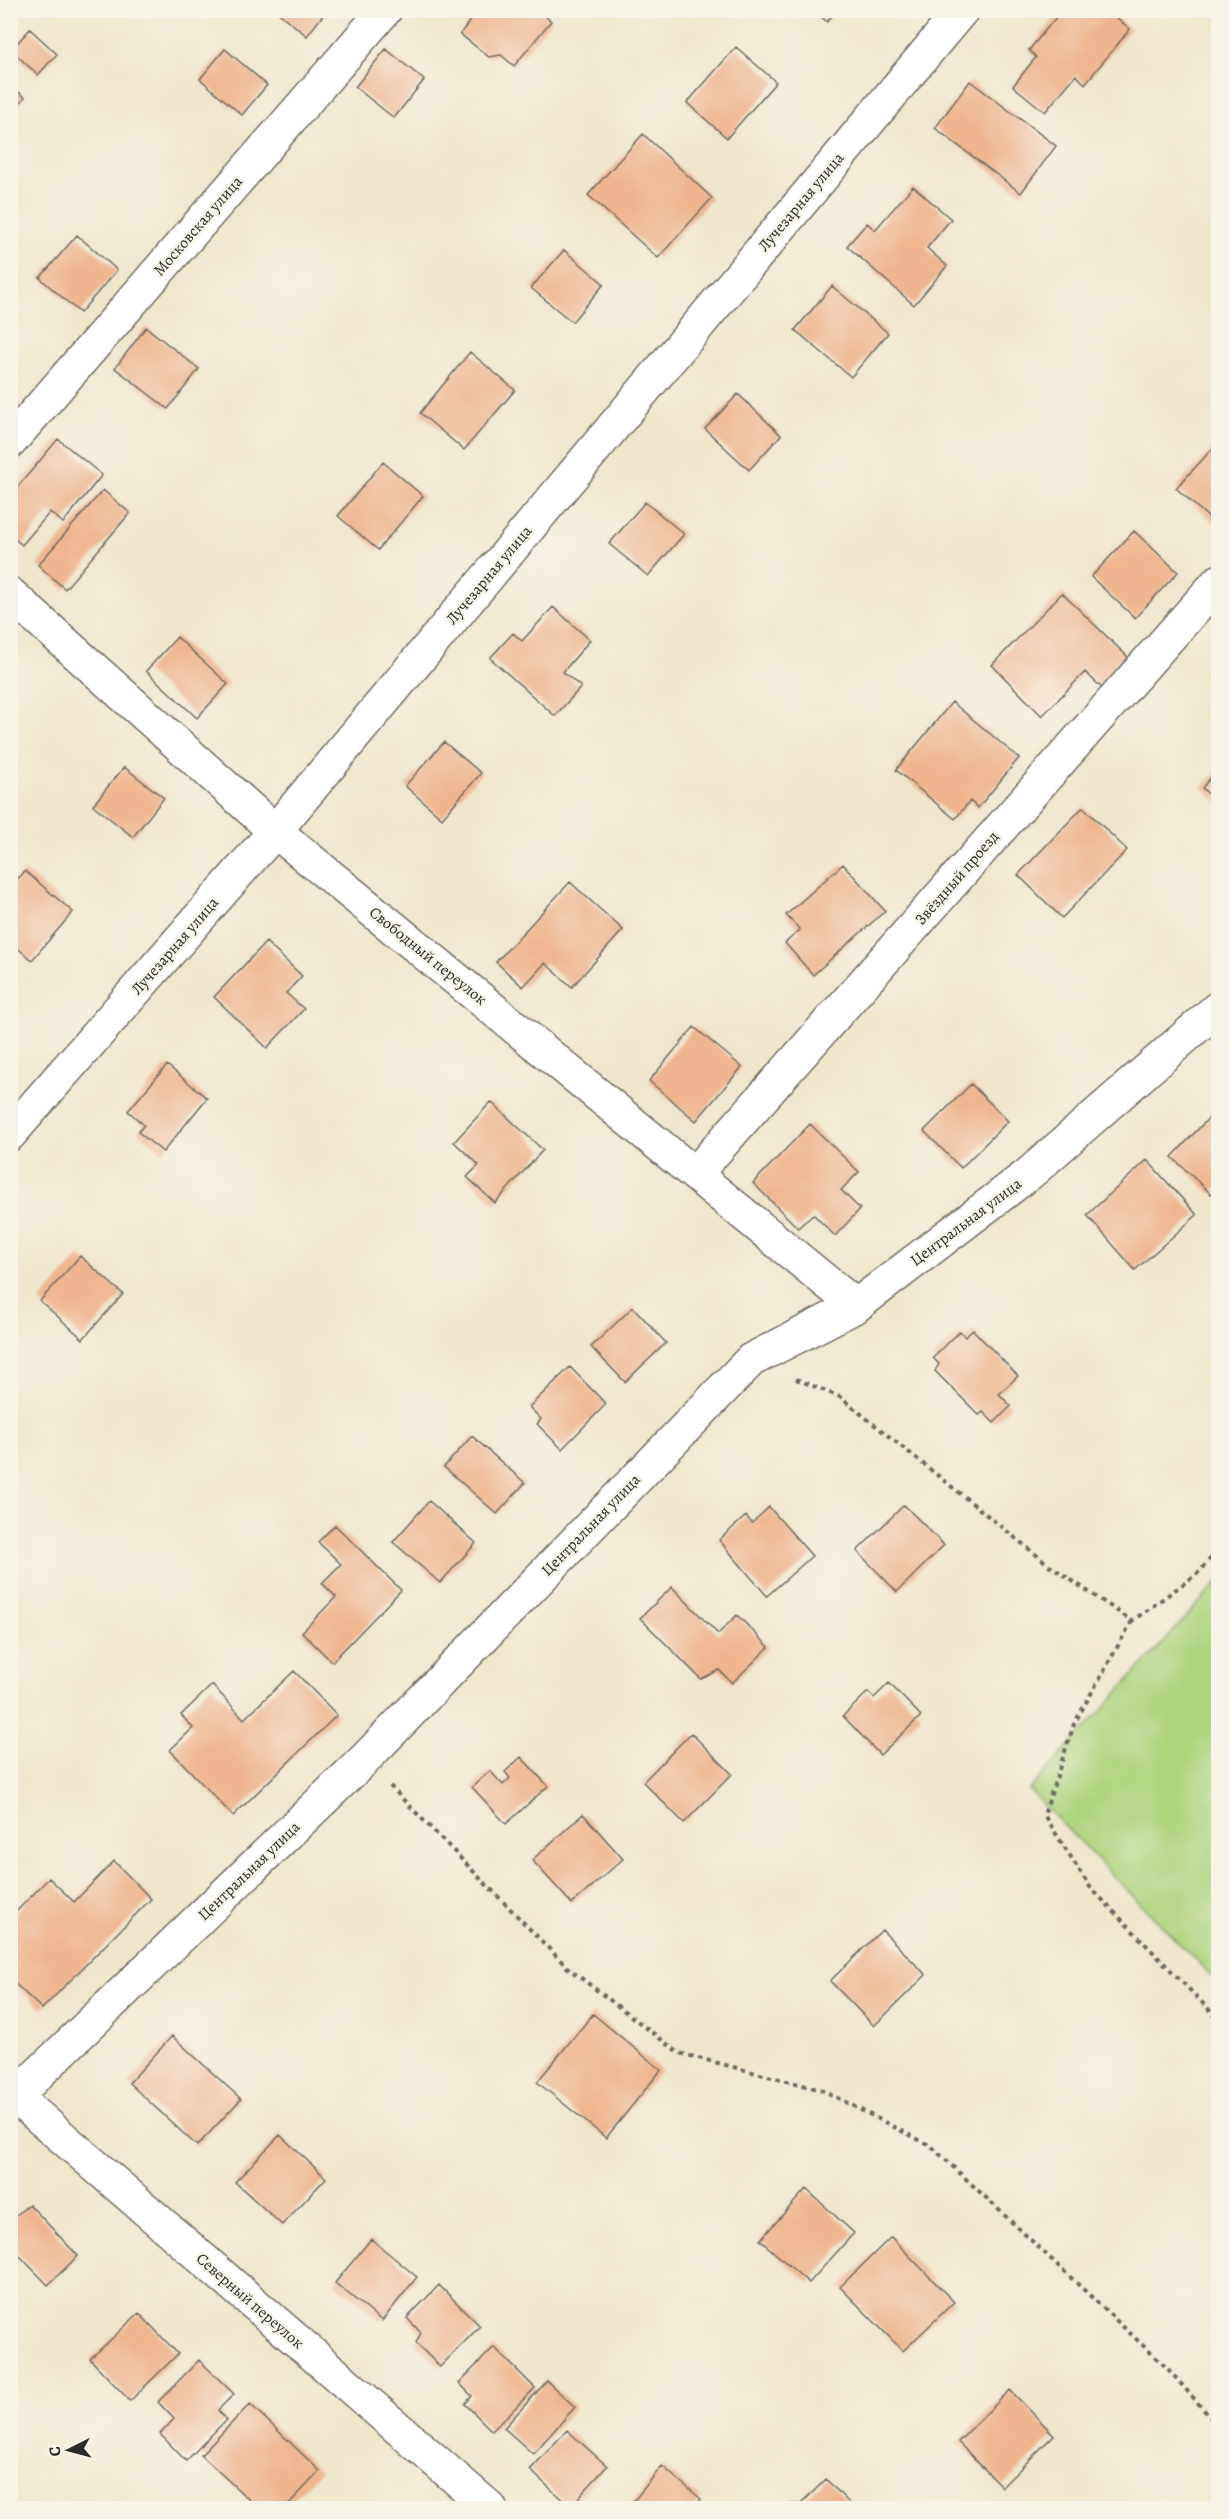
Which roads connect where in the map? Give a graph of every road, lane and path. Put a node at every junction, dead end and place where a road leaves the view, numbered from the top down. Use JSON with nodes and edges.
{"nodes":[{"id":1,"x":385,"y":10,"type":"edge"},
{"id":2,"x":962,"y":10,"type":"edge"},
{"id":3,"x":10,"y":442,"type":"edge"},
{"id":4,"x":1218,"y":582,"type":"edge"},
{"id":5,"x":10,"y":594,"type":"edge"},
{"id":6,"x":275,"y":831,"type":"junction"},
{"id":7,"x":1218,"y":1008,"type":"edge"},
{"id":8,"x":10,"y":1134,"type":"edge"},
{"id":9,"x":695,"y":1174,"type":"junction"},
{"id":10,"x":856,"y":1306,"type":"junction"},
{"id":11,"x":751,"y":1360,"type":"junction"},
{"id":12,"x":1218,"y":1550,"type":"edge"},
{"id":13,"x":1132,"y":1620,"type":"junction"},
{"id":14,"x":364,"y":1760,"type":"junction"},
{"id":15,"x":1218,"y":2019,"type":"edge"},
{"id":16,"x":12,"y":2097,"type":"edge"},
{"id":17,"x":1218,"y":2426,"type":"edge"},
{"id":18,"x":490,"y":2508,"type":"edge"}],
"edges":[{"from":1,"to":3,"type":"street","name":"Московская улица"},
{"from":2,"to":6,"type":"street","name":"Лучезарная улица"},
{"from":4,"to":9,"type":"street","name":"Звёздный проезд"},
{"from":5,"to":6,"type":"street","name":"Свободный переулок"},
{"from":6,"to":8,"type":"street","name":"Лучезарная улица"},
{"from":6,"to":9,"type":"street","name":"Свободный переулок"},
{"from":7,"to":10,"type":"street","name":"Центральная улица"},
{"from":9,"to":10,"type":"street","name":"Свободный переулок"},
{"from":10,"to":11,"type":"street","name":"Центральная улица"},
{"from":11,"to":13,"type":"path"},
{"from":11,"to":14,"type":"street","name":"Центральная улица"},
{"from":12,"to":13,"type":"path"},
{"from":13,"to":15,"type":"path"},
{"from":14,"to":16,"type":"street","name":"Центральная улица"},
{"from":14,"to":17,"type":"path"},
{"from":16,"to":18,"type":"street","name":"Северный переулок"}]}
